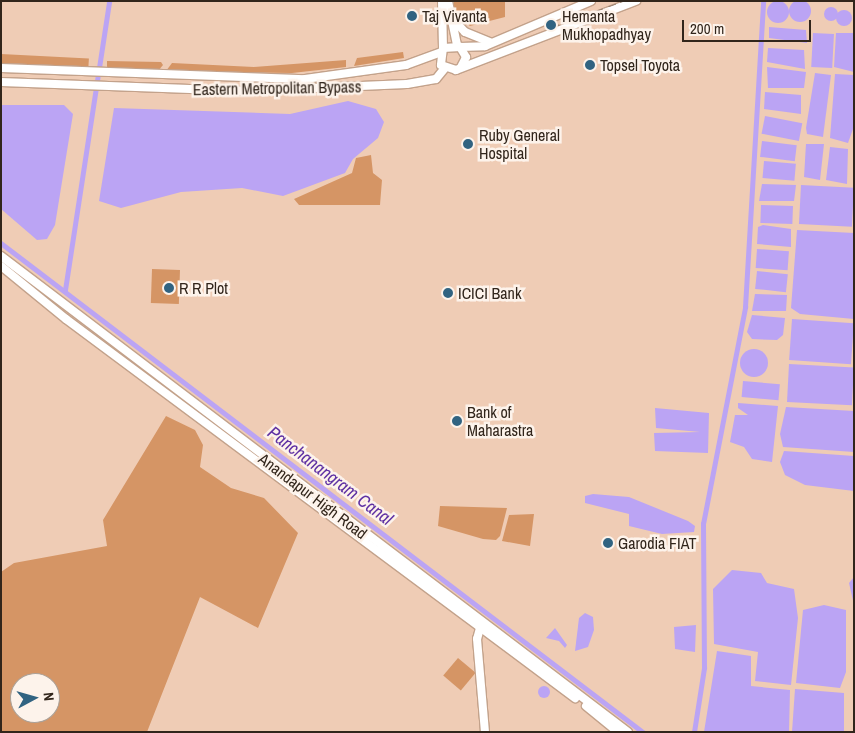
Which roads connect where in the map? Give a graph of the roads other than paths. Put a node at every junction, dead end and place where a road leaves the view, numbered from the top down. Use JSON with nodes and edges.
{"nodes":[{"id":1,"x":442,"y":1,"type":"edge"},
{"id":2,"x":448,"y":1,"type":"edge"},
{"id":3,"x":591,"y":1,"type":"edge"},
{"id":4,"x":636,"y":1,"type":"edge"},
{"id":5,"x":449,"y":15,"type":"junction"},
{"id":6,"x":490,"y":42,"type":"junction"},
{"id":7,"x":459,"y":46,"type":"junction"},
{"id":8,"x":442,"y":50,"type":"junction"},
{"id":9,"x":461,"y":67,"type":"junction"},
{"id":10,"x":1,"y":68,"type":"edge"},
{"id":11,"x":445,"y":68,"type":"junction"},
{"id":12,"x":1,"y":82,"type":"edge"},
{"id":13,"x":1,"y":256,"type":"edge"},
{"id":14,"x":1,"y":266,"type":"edge"},
{"id":15,"x":481,"y":626,"type":"junction"},
{"id":16,"x":485,"y":732,"type":"edge"},
{"id":17,"x":618,"y":732,"type":"edge"},
{"id":18,"x":628,"y":732,"type":"edge"}],
"edges":[{"from":1,"to":8,"type":"main road"},
{"from":2,"to":5,"type":"main road"},
{"from":3,"to":6,"type":"main road"},
{"from":4,"to":9,"type":"main road"},
{"from":5,"to":6,"type":"main road"},
{"from":5,"to":7,"type":"main road"},
{"from":6,"to":7,"type":"main road"},
{"from":7,"to":8,"type":"main road","name":"Eastern Metropolitan Bypass"},
{"from":7,"to":9,"type":"main road"},
{"from":8,"to":10,"type":"main road","name":"Eastern Metropolitan Bypass"},
{"from":8,"to":11,"type":"main road"},
{"from":9,"to":11,"type":"main road"},
{"from":11,"to":12,"type":"main road","name":"Eastern Metropolitan Bypass"},
{"from":13,"to":15,"type":"main road","name":"Anandapur High Road"},
{"from":14,"to":15,"type":"main road","name":"Anandapur High Road"},
{"from":15,"to":16,"type":"main road"},
{"from":15,"to":17,"type":"main road","name":"Anandapur High Road"},
{"from":15,"to":18,"type":"main road","name":"Anandapur High Road"}]}
